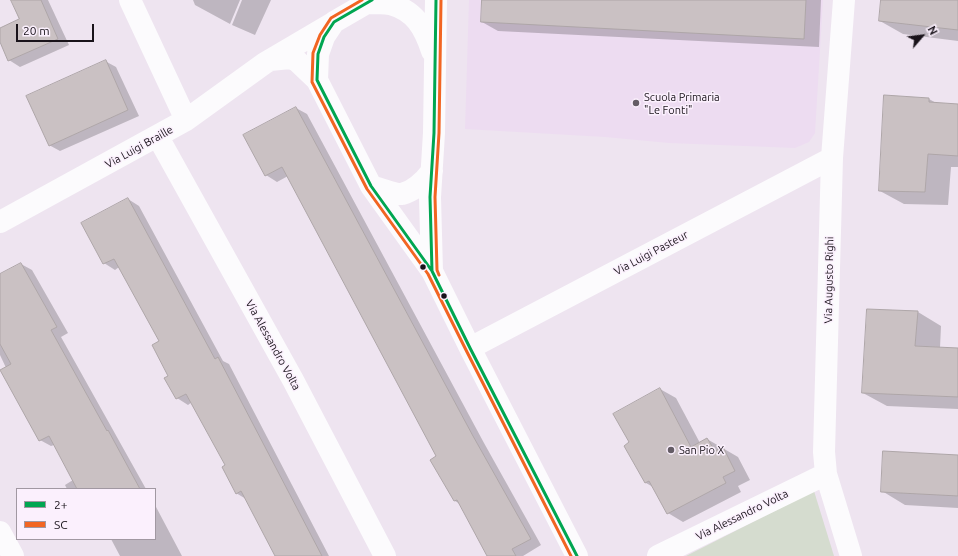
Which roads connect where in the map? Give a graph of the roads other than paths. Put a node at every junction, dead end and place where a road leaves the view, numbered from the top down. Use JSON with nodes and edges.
{"nodes":[{"id":1,"x":130,"y":0,"type":"edge"},
{"id":2,"x":436,"y":0,"type":"edge"},
{"id":3,"x":844,"y":0,"type":"edge"},
{"id":4,"x":370,"y":1,"type":"edge"},
{"id":5,"x":334,"y":22,"type":"junction"},
{"id":6,"x":270,"y":60,"type":"junction"},
{"id":7,"x":436,"y":62,"type":"junction"},
{"id":8,"x":317,"y":80,"type":"junction"},
{"id":9,"x":186,"y":120,"type":"junction"},
{"id":10,"x":158,"y":137,"type":"junction"},
{"id":11,"x":832,"y":158,"type":"junction"},
{"id":12,"x":432,"y":171,"type":"junction"},
{"id":13,"x":371,"y":186,"type":"junction"},
{"id":14,"x":0,"y":222,"type":"edge"},
{"id":15,"x":432,"y":271,"type":"junction"},
{"id":16,"x":470,"y":348,"type":"junction"},
{"id":17,"x":826,"y":474,"type":"junction"},
{"id":18,"x":0,"y":532,"type":"edge"},
{"id":19,"x":13,"y":556,"type":"edge"},
{"id":20,"x":385,"y":556,"type":"edge"},
{"id":21,"x":577,"y":556,"type":"edge"},
{"id":22,"x":658,"y":556,"type":"edge"},
{"id":23,"x":851,"y":556,"type":"edge"}],
"edges":[{"from":1,"to":9,"type":"street"},
{"from":2,"to":7,"type":"street"},
{"from":3,"to":11,"type":"street","name":"Via Augusto Righi"},
{"from":4,"to":5,"type":"street","name":"Via Luigi Braille"},
{"from":4,"to":7,"type":"street"},
{"from":5,"to":6,"type":"street","name":"Via Luigi Braille"},
{"from":5,"to":8,"type":"street"},
{"from":6,"to":8,"type":"street","name":"Via Luigi Braille"},
{"from":6,"to":9,"type":"street","name":"Via Luigi Braille"},
{"from":7,"to":12,"type":"street"},
{"from":8,"to":13,"type":"street"},
{"from":9,"to":10,"type":"street","name":"Via Luigi Braille"},
{"from":10,"to":14,"type":"street","name":"Via Luigi Braille"},
{"from":10,"to":20,"type":"street","name":"Via Alessandro Volta"},
{"from":11,"to":16,"type":"street","name":"Via Luigi Pasteur"},
{"from":11,"to":17,"type":"street","name":"Via Augusto Righi"},
{"from":12,"to":13,"type":"street"},
{"from":12,"to":15,"type":"street"},
{"from":13,"to":15,"type":"street"},
{"from":15,"to":16,"type":"street"},
{"from":16,"to":21,"type":"street"},
{"from":17,"to":22,"type":"street","name":"Via Alessandro Volta"},
{"from":17,"to":23,"type":"street","name":"Via Augusto Righi"},
{"from":18,"to":19,"type":"street"}]}
